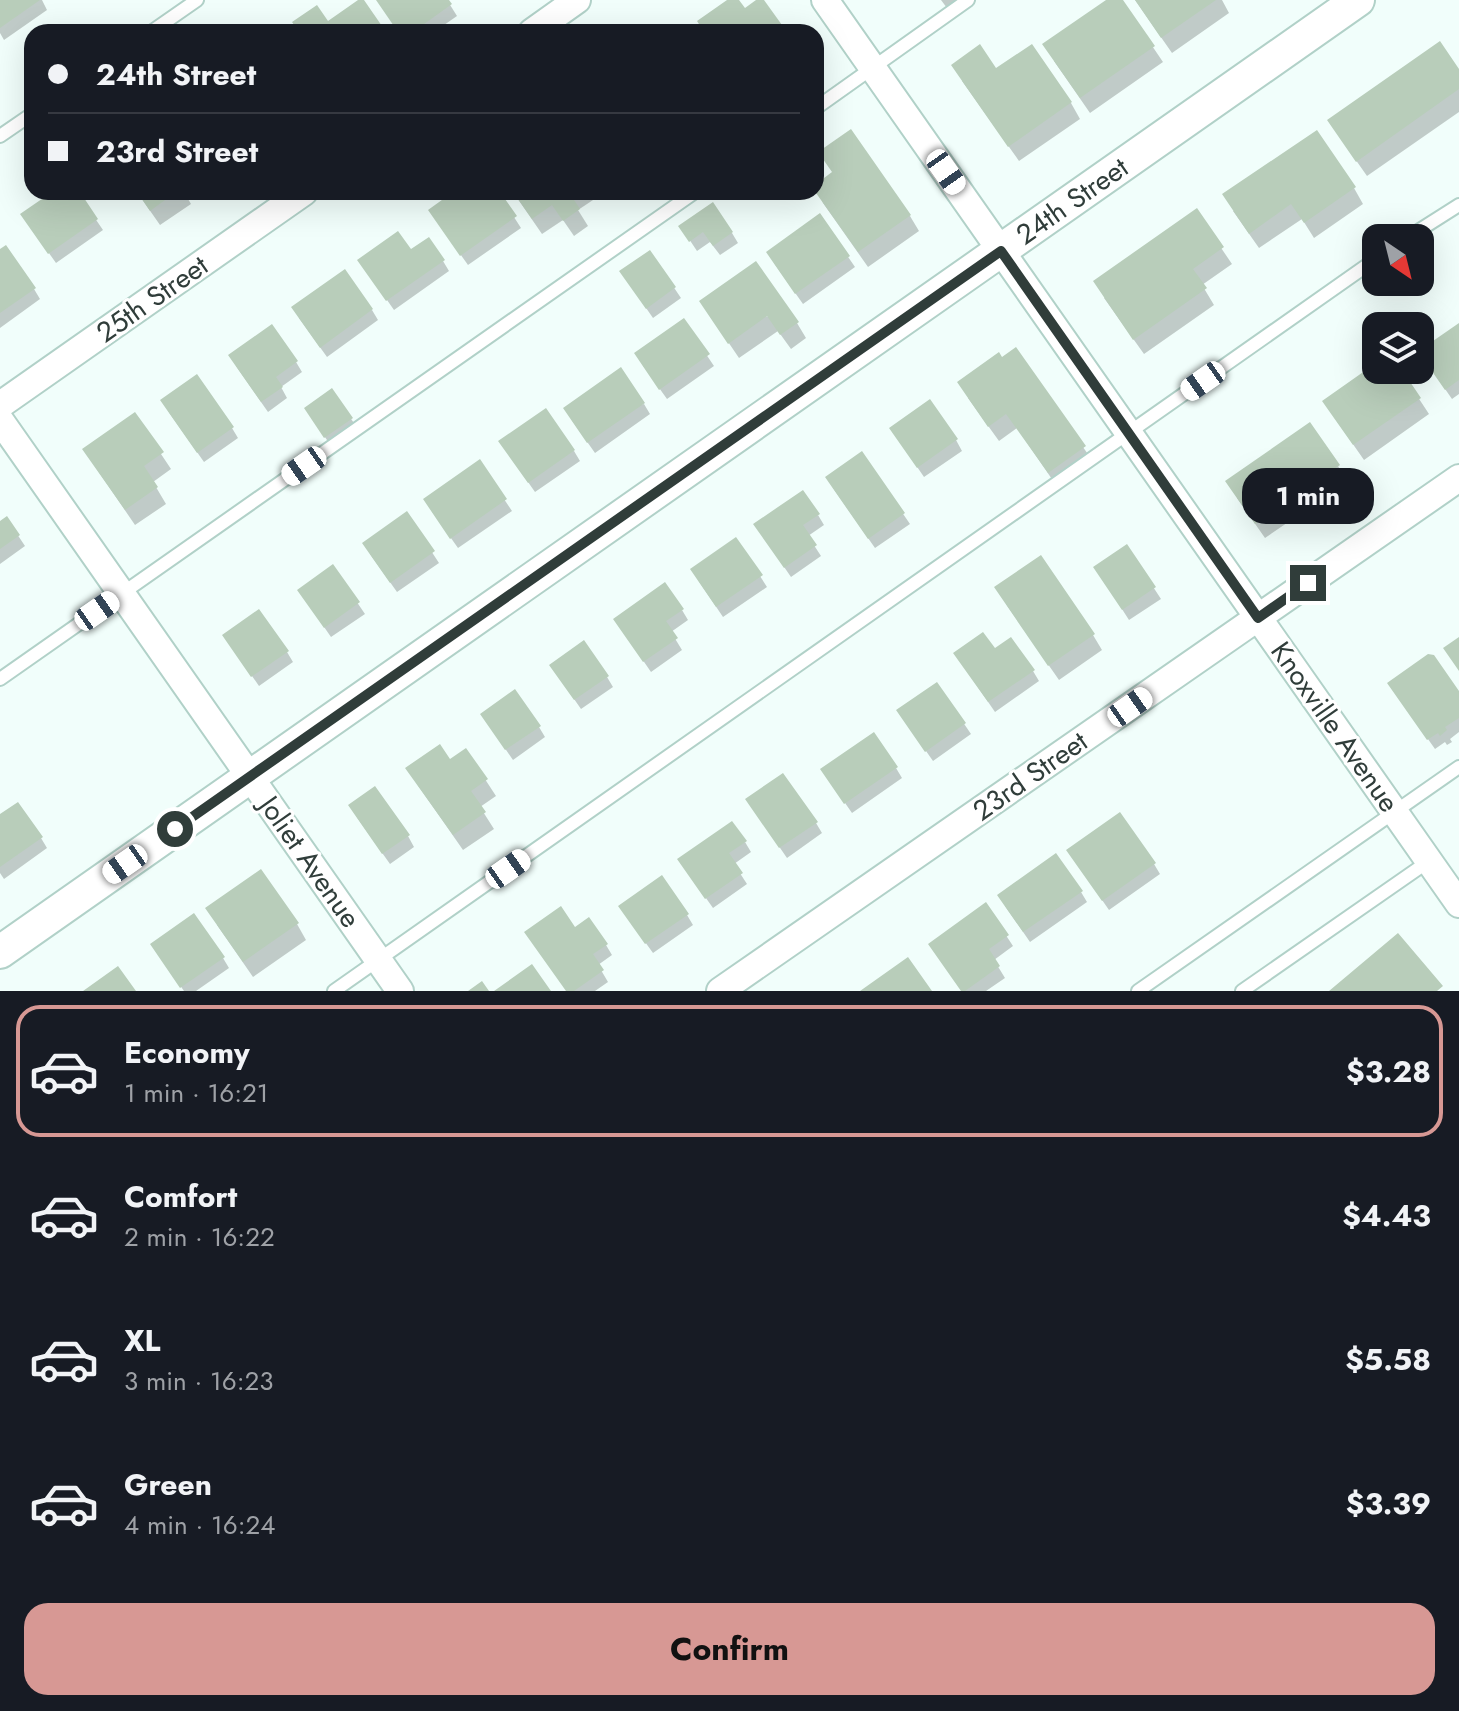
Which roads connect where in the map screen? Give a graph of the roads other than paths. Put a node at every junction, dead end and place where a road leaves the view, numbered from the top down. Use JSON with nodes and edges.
{"nodes":[{"id":1,"x":197,"y":0,"type":"edge"},
{"id":2,"x":577,"y":0,"type":"edge"},
{"id":3,"x":825,"y":0,"type":"edge"},
{"id":4,"x":968,"y":0,"type":"edge"},
{"id":5,"x":1358,"y":0,"type":"edge"},
{"id":6,"x":162,"y":24,"type":"edge"},
{"id":7,"x":543,"y":24,"type":"edge"},
{"id":8,"x":873,"y":68,"type":"junction"},
{"id":9,"x":824,"y":102,"type":"edge"},
{"id":10,"x":24,"y":120,"type":"edge"},
{"id":11,"x":0,"y":136,"type":"edge"},
{"id":12,"x":293,"y":200,"type":"edge"},
{"id":13,"x":684,"y":200,"type":"edge"},
{"id":14,"x":1459,"y":205,"type":"edge"},
{"id":15,"x":1429,"y":224,"type":"edge"},
{"id":16,"x":1001,"y":251,"type":"junction"},
{"id":17,"x":1362,"y":269,"type":"edge"},
{"id":18,"x":0,"y":405,"type":"edge"},
{"id":19,"x":0,"y":420,"type":"edge"},
{"id":20,"x":1128,"y":433,"type":"junction"},
{"id":21,"x":1459,"y":478,"type":"edge"},
{"id":22,"x":122,"y":594,"type":"junction"},
{"id":23,"x":1258,"y":618,"type":"junction"},
{"id":24,"x":0,"y":679,"type":"edge"},
{"id":25,"x":1459,"y":767,"type":"edge"},
{"id":26,"x":250,"y":776,"type":"junction"},
{"id":27,"x":1394,"y":812,"type":"junction"},
{"id":28,"x":1429,"y":861,"type":"junction"},
{"id":29,"x":1459,"y":904,"type":"edge"},
{"id":30,"x":0,"y":952,"type":"edge"},
{"id":31,"x":379,"y":960,"type":"junction"},
{"id":32,"x":334,"y":991,"type":"edge"},
{"id":33,"x":400,"y":991,"type":"edge"},
{"id":34,"x":720,"y":991,"type":"edge"},
{"id":35,"x":1138,"y":991,"type":"edge"},
{"id":36,"x":1242,"y":991,"type":"edge"}],
"edges":[{"from":1,"to":6,"type":"lane"},
{"from":2,"to":7,"type":"street"},
{"from":3,"to":8,"type":"street","name":"Knoxville Avenue"},
{"from":4,"to":8,"type":"lane"},
{"from":5,"to":16,"type":"street","name":"24th Street"},
{"from":8,"to":9,"type":"lane"},
{"from":8,"to":16,"type":"street","name":"Knoxville Avenue"},
{"from":10,"to":11,"type":"lane"},
{"from":12,"to":18,"type":"street","name":"25th Street"},
{"from":13,"to":22,"type":"lane"},
{"from":14,"to":15,"type":"lane"},
{"from":16,"to":20,"type":"street","name":"Knoxville Avenue"},
{"from":16,"to":26,"type":"street","name":"24th Street"},
{"from":17,"to":20,"type":"lane"},
{"from":19,"to":22,"type":"street","name":"Joliet Avenue"},
{"from":20,"to":23,"type":"street","name":"Knoxville Avenue"},
{"from":20,"to":31,"type":"lane"},
{"from":21,"to":23,"type":"street","name":"23rd Street"},
{"from":22,"to":24,"type":"lane"},
{"from":22,"to":26,"type":"street","name":"Joliet Avenue"},
{"from":23,"to":27,"type":"street","name":"Knoxville Avenue"},
{"from":23,"to":34,"type":"street","name":"23rd Street"},
{"from":25,"to":27,"type":"lane"},
{"from":26,"to":30,"type":"street","name":"24th Street"},
{"from":26,"to":31,"type":"street","name":"Joliet Avenue"},
{"from":27,"to":28,"type":"street","name":"Knoxville Avenue"},
{"from":27,"to":35,"type":"lane"},
{"from":28,"to":29,"type":"street","name":"Knoxville Avenue"},
{"from":28,"to":36,"type":"lane"},
{"from":31,"to":32,"type":"lane"},
{"from":31,"to":33,"type":"street","name":"Joliet Avenue"}]}
